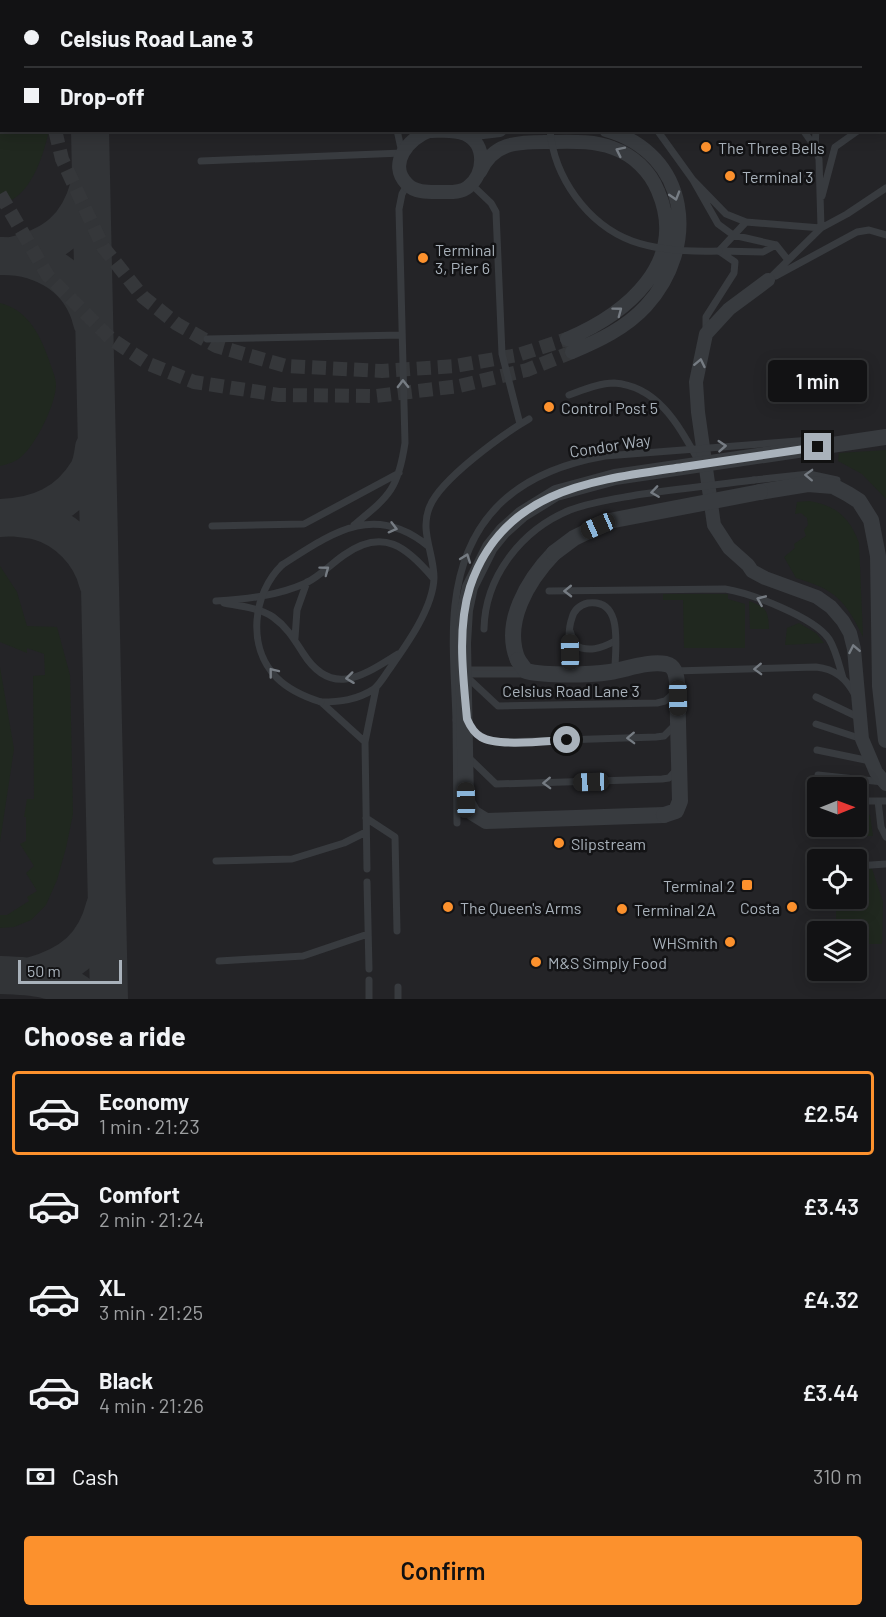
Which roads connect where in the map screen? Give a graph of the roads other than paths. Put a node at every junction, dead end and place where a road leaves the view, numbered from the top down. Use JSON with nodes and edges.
{"nodes":[{"id":1,"x":397,"y":132,"type":"edge"},
{"id":2,"x":429,"y":132,"type":"edge"},
{"id":3,"x":459,"y":132,"type":"edge"},
{"id":4,"x":483,"y":132,"type":"edge"},
{"id":5,"x":550,"y":132,"type":"edge"},
{"id":6,"x":612,"y":132,"type":"edge"},
{"id":7,"x":658,"y":132,"type":"edge"},
{"id":8,"x":803,"y":132,"type":"edge"},
{"id":9,"x":816,"y":132,"type":"edge"},
{"id":10,"x":856,"y":132,"type":"edge"},
{"id":11,"x":466,"y":134,"type":"junction"},
{"id":12,"x":814,"y":147,"type":"junction"},
{"id":13,"x":402,"y":153,"type":"junction"},
{"id":14,"x":201,"y":161,"type":"dead end"},
{"id":15,"x":480,"y":172,"type":"junction"},
{"id":16,"x":693,"y":180,"type":"junction"},
{"id":17,"x":471,"y":184,"type":"junction"},
{"id":18,"x":407,"y":185,"type":"junction"},
{"id":19,"x":886,"y":188,"type":"edge"},
{"id":20,"x":821,"y":201,"type":"junction"},
{"id":21,"x":746,"y":222,"type":"junction"},
{"id":22,"x":821,"y":228,"type":"junction"},
{"id":23,"x":733,"y":235,"type":"junction"},
{"id":24,"x":886,"y":235,"type":"edge"},
{"id":25,"x":776,"y":245,"type":"junction"},
{"id":26,"x":719,"y":251,"type":"junction"},
{"id":27,"x":788,"y":261,"type":"junction"},
{"id":28,"x":768,"y":280,"type":"junction"},
{"id":29,"x":706,"y":334,"type":"junction"},
{"id":30,"x":402,"y":335,"type":"junction"},
{"id":31,"x":207,"y":339,"type":"dead end"},
{"id":32,"x":569,"y":395,"type":"dead end"},
{"id":33,"x":529,"y":419,"type":"dead end"},
{"id":34,"x":520,"y":424,"type":"junction"},
{"id":35,"x":886,"y":436,"type":"edge"},
{"id":36,"x":399,"y":473,"type":"junction"},
{"id":37,"x":708,"y":477,"type":"junction"},
{"id":38,"x":354,"y":525,"type":"junction"},
{"id":39,"x":212,"y":526,"type":"dead end"},
{"id":40,"x":430,"y":548,"type":"junction"},
{"id":41,"x":878,"y":556,"type":"junction"},
{"id":42,"x":434,"y":579,"type":"junction"},
{"id":43,"x":308,"y":582,"type":"junction"},
{"id":44,"x":549,"y":591,"type":"dead end"},
{"id":45,"x":484,"y":629,"type":"dead end"},
{"id":46,"x":570,"y":631,"type":"junction"},
{"id":47,"x":295,"y":638,"type":"junction"},
{"id":48,"x":615,"y":641,"type":"junction"},
{"id":49,"x":402,"y":652,"type":"junction"},
{"id":50,"x":615,"y":671,"type":"junction"},
{"id":51,"x":571,"y":673,"type":"junction"},
{"id":52,"x":543,"y":674,"type":"junction"},
{"id":53,"x":461,"y":678,"type":"junction"},
{"id":54,"x":843,"y":678,"type":"junction"},
{"id":55,"x":677,"y":682,"type":"junction"},
{"id":56,"x":376,"y":688,"type":"junction"},
{"id":57,"x":816,"y":697,"type":"dead end"},
{"id":58,"x":321,"y":702,"type":"junction"},
{"id":59,"x":859,"y":702,"type":"junction"},
{"id":60,"x":678,"y":715,"type":"junction"},
{"id":61,"x":860,"y":718,"type":"junction"},
{"id":62,"x":816,"y":724,"type":"dead end"},
{"id":63,"x":862,"y":739,"type":"junction"},
{"id":64,"x":886,"y":740,"type":"edge"},
{"id":65,"x":365,"y":742,"type":"junction"},
{"id":66,"x":817,"y":750,"type":"dead end"},
{"id":67,"x":466,"y":754,"type":"junction"},
{"id":68,"x":680,"y":761,"type":"junction"},
{"id":69,"x":870,"y":761,"type":"junction"},
{"id":70,"x":818,"y":775,"type":"dead end"},
{"id":71,"x":885,"y":783,"type":"edge"},
{"id":72,"x":882,"y":801,"type":"edge"},
{"id":73,"x":366,"y":818,"type":"junction"},
{"id":74,"x":457,"y":823,"type":"dead end"},
{"id":75,"x":366,"y":832,"type":"junction"},
{"id":76,"x":886,"y":837,"type":"edge"},
{"id":77,"x":216,"y":861,"type":"dead end"},
{"id":78,"x":886,"y":864,"type":"edge"},
{"id":79,"x":867,"y":865,"type":"edge"},
{"id":80,"x":367,"y":870,"type":"dead end"},
{"id":81,"x":367,"y":882,"type":"dead end"},
{"id":82,"x":397,"y":931,"type":"dead end"},
{"id":83,"x":368,"y":934,"type":"junction"},
{"id":84,"x":219,"y":961,"type":"dead end"},
{"id":85,"x":369,"y":969,"type":"dead end"},
{"id":86,"x":369,"y":980,"type":"dead end"},
{"id":87,"x":398,"y":987,"type":"dead end"},
{"id":88,"x":369,"y":999,"type":"edge"},
{"id":89,"x":398,"y":999,"type":"edge"}],
"edges":[{"from":1,"to":13,"type":"lane"},
{"from":2,"to":13,"type":"street"},
{"from":3,"to":11,"type":"street"},
{"from":4,"to":11,"type":"street"},
{"from":5,"to":26,"type":"lane","bridge":true},
{"from":6,"to":15,"type":"street","one_way":true},
{"from":7,"to":16,"type":"lane"},
{"from":8,"to":12,"type":"lane"},
{"from":9,"to":12,"type":"lane"},
{"from":10,"to":20,"type":"lane"},
{"from":11,"to":15,"type":"street"},
{"from":12,"to":20,"type":"lane"},
{"from":13,"to":14,"type":"lane"},
{"from":13,"to":18,"type":"street"},
{"from":15,"to":17,"type":"street"},
{"from":16,"to":21,"type":"lane"},
{"from":16,"to":23,"type":"lane"},
{"from":17,"to":18,"type":"street"},
{"from":17,"to":34,"type":"lane"},
{"from":18,"to":30,"type":"lane"},
{"from":19,"to":22,"type":"lane"},
{"from":20,"to":22,"type":"lane"},
{"from":21,"to":22,"type":"lane"},
{"from":21,"to":23,"type":"lane"},
{"from":22,"to":27,"type":"lane"},
{"from":23,"to":25,"type":"lane"},
{"from":23,"to":26,"type":"lane"},
{"from":24,"to":28,"type":"lane"},
{"from":25,"to":26,"type":"lane"},
{"from":25,"to":27,"type":"lane"},
{"from":26,"to":29,"type":"lane"},
{"from":27,"to":28,"type":"lane"},
{"from":28,"to":29,"type":"street"},
{"from":37,"to":29,"type":"street","one_way":true},
{"from":30,"to":31,"type":"lane"},
{"from":36,"to":30,"type":"lane","one_way":true},
{"from":32,"to":37,"type":"lane"},
{"from":33,"to":34,"type":"lane"},
{"from":34,"to":40,"type":"lane"},
{"from":35,"to":53,"type":"street","bridge":true},
{"from":53,"to":35,"type":"lane","name":"Condor Way","one_way":true,"bridge":true},
{"from":36,"to":38,"type":"lane"},
{"from":36,"to":39,"type":"lane"},
{"from":59,"to":37,"type":"street","one_way":true},
{"from":38,"to":40,"type":"lane","one_way":true},
{"from":58,"to":38,"type":"lane","one_way":true,"bridge":true},
{"from":40,"to":42,"type":"lane"},
{"from":41,"to":45,"type":"lane","one_way":true,"bridge":true},
{"from":41,"to":52,"type":"street","bridge":true},
{"from":41,"to":64,"type":"street"},
{"from":43,"to":42,"type":"lane","one_way":true},
{"from":42,"to":49,"type":"lane"},
{"from":43,"to":47,"type":"lane"},
{"from":43,"to":47,"type":"lane"},
{"from":54,"to":44,"type":"lane","one_way":true},
{"from":46,"to":48,"type":"lane"},
{"from":46,"to":48,"type":"lane","bridge":true},
{"from":46,"to":51,"type":"lane","bridge":true},
{"from":49,"to":47,"type":"lane","one_way":true},
{"from":48,"to":50,"type":"lane","bridge":true},
{"from":49,"to":56,"type":"lane"},
{"from":50,"to":51,"type":"street","bridge":true},
{"from":50,"to":55,"type":"street","bridge":true},
{"from":51,"to":52,"type":"street","bridge":true},
{"from":52,"to":53,"type":"lane","bridge":true},
{"from":54,"to":53,"type":"lane","one_way":true},
{"from":53,"to":55,"type":"lane","name":"Celsius Road Lane 3","bridge":true},
{"from":60,"to":53,"type":"lane","one_way":true,"bridge":true},
{"from":53,"to":67,"type":"street","bridge":true},
{"from":53,"to":74,"type":"lane","name":"Condor Way","bridge":true},
{"from":54,"to":59,"type":"lane"},
{"from":55,"to":60,"type":"street","bridge":true},
{"from":56,"to":58,"type":"lane"},
{"from":56,"to":65,"type":"lane"},
{"from":57,"to":61,"type":"lane"},
{"from":58,"to":65,"type":"lane"},
{"from":59,"to":61,"type":"street"},
{"from":60,"to":68,"type":"street","bridge":true},
{"from":61,"to":63,"type":"street"},
{"from":62,"to":63,"type":"lane"},
{"from":63,"to":69,"type":"street"},
{"from":65,"to":73,"type":"lane"},
{"from":66,"to":69,"type":"lane"},
{"from":68,"to":67,"type":"lane","one_way":true,"bridge":true},
{"from":67,"to":68,"type":"street","bridge":true},
{"from":69,"to":71,"type":"street"},
{"from":70,"to":71,"type":"lane"},
{"from":72,"to":76,"type":"lane"},
{"from":73,"to":75,"type":"lane"},
{"from":73,"to":82,"type":"lane"},
{"from":75,"to":77,"type":"lane"},
{"from":75,"to":80,"type":"lane"},
{"from":78,"to":79,"type":"lane"},
{"from":81,"to":83,"type":"lane"},
{"from":83,"to":84,"type":"lane"},
{"from":83,"to":85,"type":"lane"},
{"from":86,"to":88,"type":"lane"},
{"from":87,"to":89,"type":"lane"}]}
